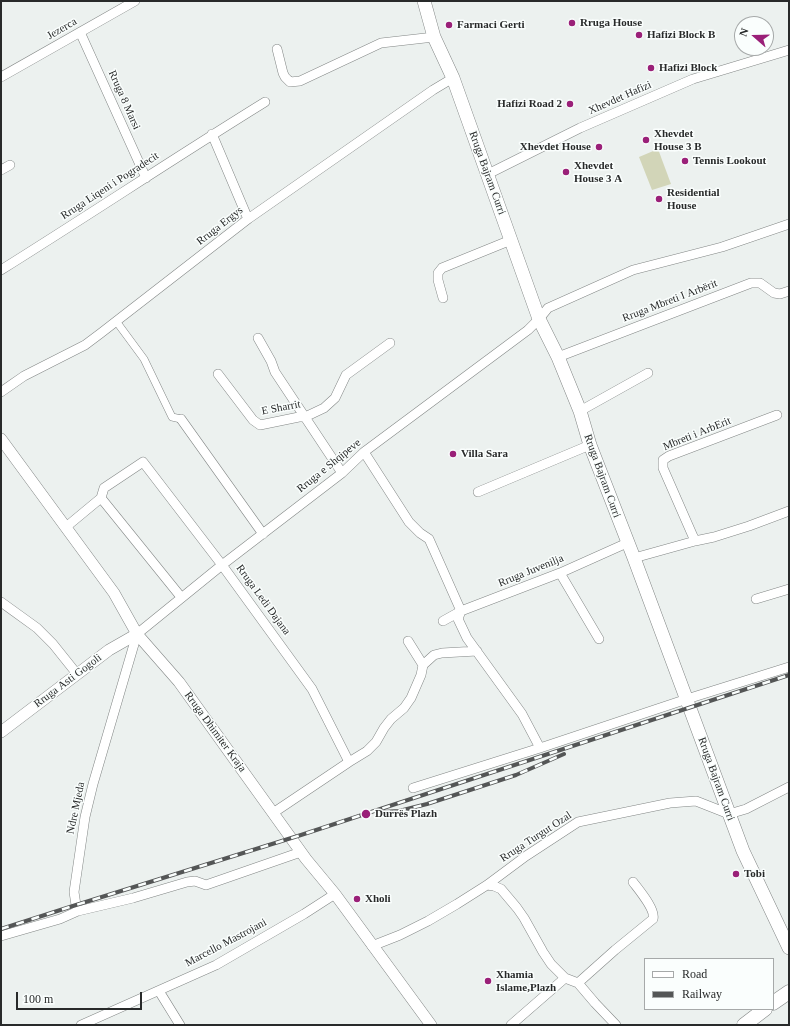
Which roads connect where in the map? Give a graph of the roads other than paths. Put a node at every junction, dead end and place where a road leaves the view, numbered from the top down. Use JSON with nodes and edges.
{"nodes":[{"id":1,"x":135,"y":1,"type":"edge"},
{"id":2,"x":424,"y":1,"type":"edge"},
{"id":3,"x":80,"y":32,"type":"junction"},
{"id":4,"x":434,"y":37,"type":"junction"},
{"id":5,"x":277,"y":49,"type":"dead end"},
{"id":6,"x":789,"y":50,"type":"edge"},
{"id":7,"x":1,"y":77,"type":"edge"},
{"id":8,"x":453,"y":78,"type":"junction"},
{"id":9,"x":265,"y":102,"type":"dead end"},
{"id":10,"x":212,"y":134,"type":"junction"},
{"id":11,"x":10,"y":165,"type":"dead end"},
{"id":12,"x":1,"y":170,"type":"edge"},
{"id":13,"x":488,"y":174,"type":"junction"},
{"id":14,"x":146,"y":178,"type":"junction"},
{"id":15,"x":248,"y":219,"type":"junction"},
{"id":16,"x":789,"y":224,"type":"edge"},
{"id":17,"x":511,"y":240,"type":"junction"},
{"id":18,"x":1,"y":270,"type":"edge"},
{"id":19,"x":789,"y":291,"type":"edge"},
{"id":20,"x":443,"y":298,"type":"dead end"},
{"id":21,"x":539,"y":319,"type":"junction"},
{"id":22,"x":116,"y":321,"type":"junction"},
{"id":23,"x":258,"y":338,"type":"dead end"},
{"id":24,"x":390,"y":343,"type":"dead end"},
{"id":25,"x":558,"y":357,"type":"junction"},
{"id":26,"x":648,"y":373,"type":"dead end"},
{"id":27,"x":218,"y":374,"type":"dead end"},
{"id":28,"x":1,"y":392,"type":"edge"},
{"id":29,"x":580,"y":411,"type":"junction"},
{"id":30,"x":777,"y":415,"type":"dead end"},
{"id":31,"x":305,"y":417,"type":"junction"},
{"id":32,"x":181,"y":419,"type":"joint"},
{"id":33,"x":1,"y":439,"type":"edge"},
{"id":34,"x":590,"y":445,"type":"junction"},
{"id":35,"x":364,"y":452,"type":"junction"},
{"id":36,"x":342,"y":473,"type":"junction"},
{"id":37,"x":478,"y":492,"type":"dead end"},
{"id":38,"x":101,"y":498,"type":"junction"},
{"id":39,"x":789,"y":511,"type":"edge"},
{"id":40,"x":66,"y":527,"type":"junction"},
{"id":41,"x":263,"y":534,"type":"junction"},
{"id":42,"x":695,"y":541,"type":"junction"},
{"id":43,"x":627,"y":543,"type":"junction"},
{"id":44,"x":634,"y":558,"type":"junction"},
{"id":45,"x":222,"y":565,"type":"junction"},
{"id":46,"x":560,"y":572,"type":"junction"},
{"id":47,"x":789,"y":589,"type":"edge"},
{"id":48,"x":181,"y":597,"type":"junction"},
{"id":49,"x":756,"y":599,"type":"dead end"},
{"id":50,"x":1,"y":602,"type":"edge"},
{"id":51,"x":461,"y":611,"type":"junction"},
{"id":52,"x":443,"y":621,"type":"dead end"},
{"id":53,"x":137,"y":634,"type":"junction"},
{"id":54,"x":599,"y":639,"type":"dead end"},
{"id":55,"x":408,"y":641,"type":"dead end"},
{"id":56,"x":477,"y":651,"type":"junction"},
{"id":57,"x":423,"y":665,"type":"junction"},
{"id":58,"x":789,"y":667,"type":"edge"},
{"id":59,"x":76,"y":674,"type":"junction"},
{"id":60,"x":687,"y":699,"type":"junction"},
{"id":61,"x":1,"y":732,"type":"edge"},
{"id":62,"x":540,"y":748,"type":"junction"},
{"id":63,"x":349,"y":762,"type":"junction"},
{"id":64,"x":789,"y":787,"type":"edge"},
{"id":65,"x":412,"y":788,"type":"dead end"},
{"id":66,"x":273,"y":813,"type":"junction"},
{"id":67,"x":729,"y":814,"type":"junction"},
{"id":68,"x":301,"y":852,"type":"junction"},
{"id":69,"x":633,"y":882,"type":"dead end"},
{"id":70,"x":487,"y":886,"type":"junction"},
{"id":71,"x":335,"y":894,"type":"junction"},
{"id":72,"x":78,"y":911,"type":"junction"},
{"id":73,"x":1,"y":936,"type":"edge"},
{"id":74,"x":372,"y":946,"type":"junction"},
{"id":75,"x":789,"y":948,"type":"edge"},
{"id":76,"x":565,"y":978,"type":"junction"},
{"id":77,"x":578,"y":983,"type":"junction"},
{"id":78,"x":159,"y":990,"type":"junction"},
{"id":79,"x":789,"y":992,"type":"edge"},
{"id":80,"x":774,"y":1002,"type":"edge"},
{"id":81,"x":764,"y":1010,"type":"edge"},
{"id":82,"x":82,"y":1025,"type":"edge"},
{"id":83,"x":180,"y":1025,"type":"edge"},
{"id":84,"x":431,"y":1025,"type":"edge"},
{"id":85,"x":512,"y":1025,"type":"edge"},
{"id":86,"x":616,"y":1025,"type":"edge"},
{"id":87,"x":744,"y":1025,"type":"edge"}],
"edges":[{"from":1,"to":3,"type":"street","name":"Jezerca"},
{"from":2,"to":4,"type":"main road","name":"Rruga Bajram Curri"},
{"from":3,"to":7,"type":"street","name":"Jezerca"},
{"from":3,"to":14,"type":"street","name":"Rruga 8 Marsi"},
{"from":4,"to":5,"type":"street"},
{"from":4,"to":8,"type":"main road","name":"Rruga Bajram Curri"},
{"from":6,"to":13,"type":"street","name":"Xhevdet Hafizi"},
{"from":8,"to":13,"type":"main road","name":"Rruga Bajram Curri"},
{"from":8,"to":15,"type":"street","name":"Rruga Ergys"},
{"from":9,"to":10,"type":"street","name":"Rruga Liqeni i Pogradecit"},
{"from":10,"to":14,"type":"street","name":"Rruga Liqeni i Pogradecit"},
{"from":10,"to":15,"type":"street"},
{"from":11,"to":12,"type":"street"},
{"from":13,"to":17,"type":"main road","name":"Rruga Bajram Curri"},
{"from":14,"to":18,"type":"street","name":"Rruga Liqeni i Pogradecit"},
{"from":15,"to":22,"type":"street","name":"Rruga Ergys"},
{"from":16,"to":21,"type":"street","name":"Rruga e Shqipeve"},
{"from":17,"to":20,"type":"street"},
{"from":17,"to":21,"type":"main road","name":"Rruga Bajram Curri"},
{"from":19,"to":25,"type":"street","name":"Rruga Mbreti I Arbërit"},
{"from":21,"to":25,"type":"main road","name":"Rruga Bajram Curri"},
{"from":21,"to":35,"type":"street","name":"Rruga e Shqipeve"},
{"from":22,"to":28,"type":"street","name":"Rruga Ergys"},
{"from":22,"to":32,"type":"street"},
{"from":23,"to":31,"type":"street"},
{"from":24,"to":31,"type":"street","name":"E Sharrit"},
{"from":25,"to":29,"type":"main road","name":"Rruga Bajram Curri"},
{"from":26,"to":29,"type":"street"},
{"from":27,"to":31,"type":"street","name":"E Sharrit"},
{"from":29,"to":34,"type":"main road","name":"Rruga Bajram Curri"},
{"from":30,"to":42,"type":"street","name":"Mbreti i ArbErit"},
{"from":31,"to":36,"type":"street"},
{"from":32,"to":41,"type":"street"},
{"from":33,"to":40,"type":"street","name":"Rruga Dhimiter Kraja"},
{"from":34,"to":37,"type":"street"},
{"from":34,"to":43,"type":"main road","name":"Rruga Bajram Curri"},
{"from":35,"to":36,"type":"street","name":"Rruga e Shqipeve"},
{"from":35,"to":51,"type":"street"},
{"from":36,"to":41,"type":"street","name":"Rruga e Shqipeve"},
{"from":38,"to":40,"type":"street"},
{"from":38,"to":45,"type":"street","name":"Rruga Ledi Dajana"},
{"from":38,"to":48,"type":"street"},
{"from":39,"to":42,"type":"street"},
{"from":40,"to":53,"type":"street","name":"Rruga Dhimiter Kraja"},
{"from":41,"to":45,"type":"street","name":"Rruga e Shqipeve"},
{"from":42,"to":44,"type":"street"},
{"from":43,"to":44,"type":"main road","name":"Rruga Bajram Curri"},
{"from":43,"to":46,"type":"street","name":"Rruga Juvenilja"},
{"from":44,"to":60,"type":"main road","name":"Rruga Bajram Curri"},
{"from":45,"to":48,"type":"street","name":"Rruga e Shqipeve"},
{"from":45,"to":63,"type":"street","name":"Rruga Ledi Dajana"},
{"from":46,"to":51,"type":"street","name":"Rruga Juvenilja"},
{"from":46,"to":54,"type":"street"},
{"from":47,"to":49,"type":"street"},
{"from":48,"to":53,"type":"street","name":"Rruga e Shqipeve"},
{"from":50,"to":59,"type":"street"},
{"from":51,"to":52,"type":"street","name":"Rruga Juvenilja"},
{"from":51,"to":56,"type":"street"},
{"from":53,"to":59,"type":"street","name":"Rruga Asti Gogoli"},
{"from":53,"to":66,"type":"street","name":"Rruga Dhimiter Kraja"},
{"from":53,"to":72,"type":"street","name":"Ndre Mjeda"},
{"from":55,"to":57,"type":"street"},
{"from":56,"to":57,"type":"street"},
{"from":56,"to":62,"type":"street"},
{"from":57,"to":63,"type":"street"},
{"from":58,"to":60,"type":"street"},
{"from":59,"to":61,"type":"street","name":"Rruga Asti Gogoli"},
{"from":60,"to":62,"type":"street"},
{"from":60,"to":67,"type":"main road","name":"Rruga Bajram Curri"},
{"from":62,"to":65,"type":"street"},
{"from":63,"to":66,"type":"street"},
{"from":64,"to":67,"type":"street"},
{"from":66,"to":68,"type":"street","name":"Rruga Dhimiter Kraja"},
{"from":67,"to":70,"type":"street","name":"Rruga Turgut Ozal"},
{"from":67,"to":75,"type":"main road","name":"Rruga Bajram Curri"},
{"from":68,"to":71,"type":"street","name":"Rruga Dhimiter Kraja"},
{"from":68,"to":72,"type":"street"},
{"from":69,"to":77,"type":"street"},
{"from":70,"to":74,"type":"street","name":"Rruga Turgut Ozal"},
{"from":70,"to":76,"type":"street"},
{"from":71,"to":74,"type":"street","name":"Rruga Dhimiter Kraja"},
{"from":71,"to":78,"type":"street","name":"Marcello Mastrojani"},
{"from":72,"to":73,"type":"street"},
{"from":74,"to":84,"type":"street","name":"Rruga Dhimiter Kraja"},
{"from":76,"to":77,"type":"street"},
{"from":76,"to":85,"type":"street"},
{"from":77,"to":86,"type":"street"},
{"from":78,"to":82,"type":"street","name":"Marcello Mastrojani"},
{"from":78,"to":83,"type":"street"},
{"from":79,"to":80,"type":"main road"},
{"from":81,"to":87,"type":"main road"}]}
